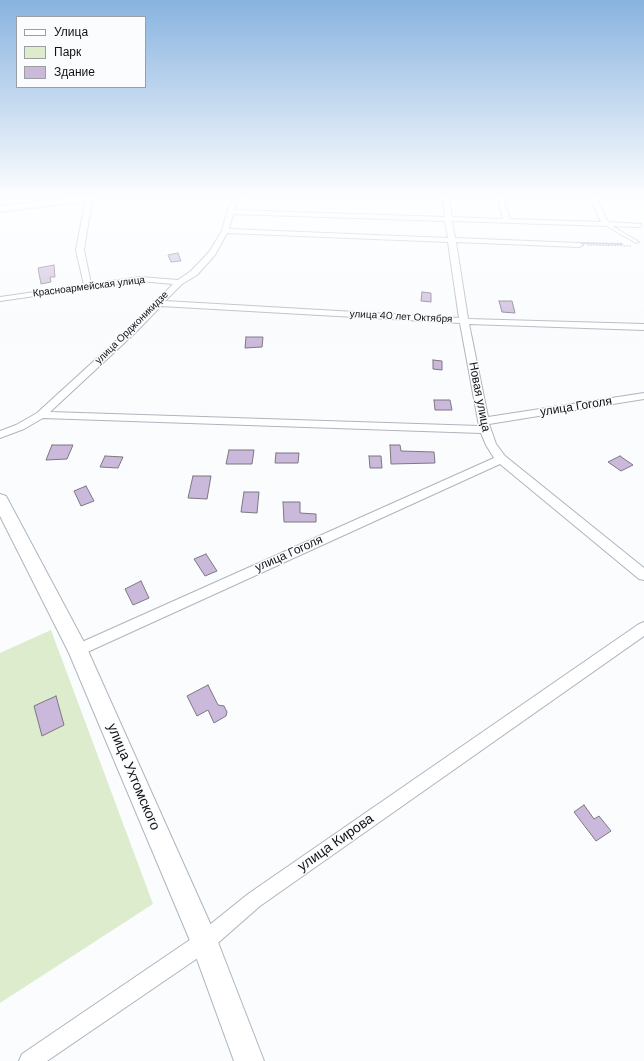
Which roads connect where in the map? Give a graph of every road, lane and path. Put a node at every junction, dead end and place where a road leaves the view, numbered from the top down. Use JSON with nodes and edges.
{"nodes":[{"id":1,"x":81,"y":246,"type":"edge"},
{"id":2,"x":216,"y":246,"type":"edge"},
{"id":3,"x":454,"y":246,"type":"edge"},
{"id":4,"x":607,"y":246,"type":"edge"},
{"id":5,"x":634,"y":246,"type":"dead end"},
{"id":6,"x":179,"y":282,"type":"junction"},
{"id":7,"x":88,"y":286,"type":"junction"},
{"id":8,"x":0,"y":299,"type":"edge"},
{"id":9,"x":158,"y":304,"type":"junction"},
{"id":10,"x":464,"y":321,"type":"junction"},
{"id":11,"x":644,"y":327,"type":"edge"},
{"id":12,"x":644,"y":396,"type":"edge"},
{"id":13,"x":41,"y":415,"type":"junction"},
{"id":14,"x":485,"y":426,"type":"junction"},
{"id":15,"x":0,"y":435,"type":"edge"},
{"id":16,"x":501,"y":459,"type":"junction"},
{"id":17,"x":0,"y":500,"type":"edge"},
{"id":18,"x":644,"y":575,"type":"edge"},
{"id":19,"x":644,"y":628,"type":"edge"},
{"id":20,"x":78,"y":650,"type":"junction"},
{"id":21,"x":204,"y":942,"type":"junction"},
{"id":22,"x":29,"y":1061,"type":"edge"},
{"id":23,"x":249,"y":1061,"type":"edge"}],
"edges":[{"from":1,"to":7,"type":"street"},
{"from":2,"to":6,"type":"street","name":"улица Орджоникидзе"},
{"from":3,"to":10,"type":"street","name":"Новая улица"},
{"from":4,"to":5,"type":"path"},
{"from":6,"to":7,"type":"street","name":"Красноармейская улица"},
{"from":6,"to":9,"type":"street","name":"улица Орджоникидзе"},
{"from":7,"to":8,"type":"street","name":"Красноармейская улица"},
{"from":9,"to":10,"type":"street","name":"улица 40 лет Октября"},
{"from":9,"to":13,"type":"street","name":"улица Орджоникидзе"},
{"from":10,"to":11,"type":"street","name":"улица 40 лет Октября"},
{"from":10,"to":14,"type":"street","name":"Новая улица"},
{"from":12,"to":14,"type":"street","name":"улица Гоголя"},
{"from":13,"to":14,"type":"street","name":"улица Гоголя"},
{"from":13,"to":15,"type":"street","name":"улица Орджоникидзе"},
{"from":14,"to":16,"type":"street","name":"Новая улица"},
{"from":16,"to":18,"type":"street","name":"Новая улица"},
{"from":16,"to":20,"type":"street","name":"улица Гоголя"},
{"from":17,"to":20,"type":"main road","name":"улица Ухтомского"},
{"from":19,"to":21,"type":"street","name":"улица Кирова"},
{"from":20,"to":21,"type":"main road","name":"улица Ухтомского"},
{"from":21,"to":22,"type":"street","name":"улица Кирова"},
{"from":21,"to":23,"type":"main road","name":"улица Ухтомского"}]}
